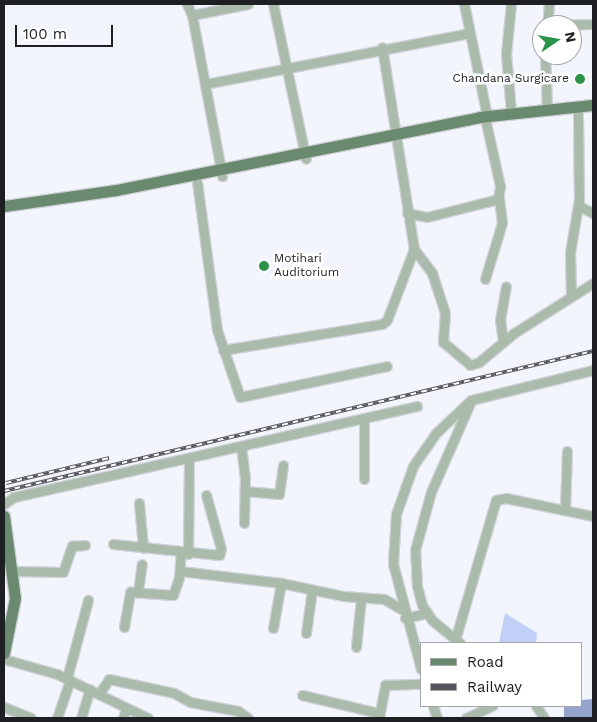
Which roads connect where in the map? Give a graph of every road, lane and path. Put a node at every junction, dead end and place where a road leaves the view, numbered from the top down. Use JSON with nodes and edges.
{"nodes":[{"id":1,"x":186,"y":4,"type":"edge"},
{"id":2,"x":248,"y":4,"type":"edge"},
{"id":3,"x":274,"y":4,"type":"edge"},
{"id":4,"x":464,"y":4,"type":"edge"},
{"id":5,"x":511,"y":4,"type":"edge"},
{"id":6,"x":549,"y":4,"type":"edge"},
{"id":7,"x":192,"y":16,"type":"junction"},
{"id":8,"x":593,"y":24,"type":"edge"},
{"id":9,"x":470,"y":33,"type":"junction"},
{"id":10,"x":382,"y":48,"type":"junction"},
{"id":11,"x":545,"y":65,"type":"edge"},
{"id":12,"x":288,"y":67,"type":"junction"},
{"id":13,"x":205,"y":84,"type":"junction"},
{"id":14,"x":593,"y":105,"type":"edge"},
{"id":15,"x":547,"y":109,"type":"junction"},
{"id":16,"x":593,"y":112,"type":"edge"},
{"id":17,"x":511,"y":113,"type":"junction"},
{"id":18,"x":578,"y":113,"type":"junction"},
{"id":19,"x":487,"y":120,"type":"junction"},
{"id":20,"x":398,"y":137,"type":"junction"},
{"id":21,"x":305,"y":155,"type":"junction"},
{"id":22,"x":221,"y":172,"type":"junction"},
{"id":23,"x":197,"y":182,"type":"junction"},
{"id":24,"x":500,"y":197,"type":"junction"},
{"id":25,"x":4,"y":206,"type":"edge"},
{"id":26,"x":579,"y":206,"type":"junction"},
{"id":27,"x":4,"y":213,"type":"edge"},
{"id":28,"x":408,"y":213,"type":"junction"},
{"id":29,"x":593,"y":213,"type":"edge"},
{"id":30,"x":414,"y":250,"type":"junction"},
{"id":31,"x":485,"y":279,"type":"dead end"},
{"id":32,"x":593,"y":283,"type":"edge"},
{"id":33,"x":506,"y":287,"type":"dead end"},
{"id":34,"x":571,"y":296,"type":"junction"},
{"id":35,"x":503,"y":342,"type":"junction"},
{"id":36,"x":223,"y":350,"type":"junction"},
{"id":37,"x":387,"y":366,"type":"dead end"},
{"id":38,"x":593,"y":370,"type":"edge"},
{"id":39,"x":471,"y":400,"type":"junction"},
{"id":40,"x":417,"y":406,"type":"dead end"},
{"id":41,"x":364,"y":418,"type":"junction"},
{"id":42,"x":241,"y":446,"type":"junction"},
{"id":43,"x":567,"y":451,"type":"dead end"},
{"id":44,"x":189,"y":459,"type":"junction"},
{"id":45,"x":283,"y":465,"type":"dead end"},
{"id":46,"x":364,"y":479,"type":"dead end"},
{"id":47,"x":245,"y":491,"type":"junction"},
{"id":48,"x":206,"y":496,"type":"dead end"},
{"id":49,"x":139,"y":503,"type":"dead end"},
{"id":50,"x":4,"y":504,"type":"edge"},
{"id":51,"x":565,"y":510,"type":"junction"},
{"id":52,"x":4,"y":516,"type":"edge"},
{"id":53,"x":593,"y":516,"type":"edge"},
{"id":54,"x":244,"y":523,"type":"dead end"},
{"id":55,"x":113,"y":544,"type":"dead end"},
{"id":56,"x":85,"y":545,"type":"dead end"},
{"id":57,"x":143,"y":548,"type":"junction"},
{"id":58,"x":4,"y":550,"type":"edge"},
{"id":59,"x":184,"y":553,"type":"junction"},
{"id":60,"x":142,"y":564,"type":"dead end"},
{"id":61,"x":13,"y":571,"type":"junction"},
{"id":62,"x":180,"y":571,"type":"junction"},
{"id":63,"x":280,"y":583,"type":"junction"},
{"id":64,"x":312,"y":590,"type":"junction"},
{"id":65,"x":138,"y":591,"type":"junction"},
{"id":66,"x":361,"y":598,"type":"junction"},
{"id":67,"x":88,"y":600,"type":"dead end"},
{"id":68,"x":404,"y":614,"type":"junction"},
{"id":69,"x":427,"y":614,"type":"junction"},
{"id":70,"x":124,"y":626,"type":"dead end"},
{"id":71,"x":273,"y":628,"type":"dead end"},
{"id":72,"x":4,"y":632,"type":"edge"},
{"id":73,"x":306,"y":633,"type":"dead end"},
{"id":74,"x":458,"y":642,"type":"edge"},
{"id":75,"x":356,"y":647,"type":"dead end"},
{"id":76,"x":4,"y":652,"type":"edge"},
{"id":77,"x":4,"y":659,"type":"edge"},
{"id":78,"x":420,"y":666,"type":"edge"},
{"id":79,"x":69,"y":679,"type":"junction"},
{"id":80,"x":420,"y":684,"type":"edge"},
{"id":81,"x":90,"y":689,"type":"junction"},
{"id":82,"x":99,"y":694,"type":"junction"},
{"id":83,"x":302,"y":695,"type":"dead end"},
{"id":84,"x":4,"y":707,"type":"edge"},
{"id":85,"x":490,"y":707,"type":"edge"},
{"id":86,"x":537,"y":707,"type":"edge"},
{"id":87,"x":126,"y":708,"type":"junction"},
{"id":88,"x":379,"y":716,"type":"edge"},
{"id":89,"x":31,"y":718,"type":"edge"},
{"id":90,"x":57,"y":718,"type":"edge"},
{"id":91,"x":81,"y":718,"type":"edge"},
{"id":92,"x":123,"y":718,"type":"edge"},
{"id":93,"x":148,"y":718,"type":"edge"},
{"id":94,"x":248,"y":718,"type":"edge"},
{"id":95,"x":466,"y":718,"type":"edge"},
{"id":96,"x":544,"y":718,"type":"edge"}],
"edges":[{"from":1,"to":7,"type":"street"},
{"from":2,"to":7,"type":"street"},
{"from":3,"to":12,"type":"street"},
{"from":4,"to":9,"type":"street"},
{"from":5,"to":17,"type":"street"},
{"from":6,"to":8,"type":"street"},
{"from":7,"to":13,"type":"street"},
{"from":9,"to":10,"type":"street"},
{"from":9,"to":19,"type":"street"},
{"from":10,"to":12,"type":"street"},
{"from":10,"to":20,"type":"street"},
{"from":11,"to":15,"type":"street"},
{"from":12,"to":13,"type":"street"},
{"from":12,"to":21,"type":"street"},
{"from":13,"to":22,"type":"street"},
{"from":14,"to":15,"type":"main road"},
{"from":15,"to":17,"type":"main road"},
{"from":16,"to":18,"type":"main road"},
{"from":17,"to":19,"type":"main road"},
{"from":18,"to":19,"type":"main road"},
{"from":18,"to":26,"type":"street"},
{"from":19,"to":20,"type":"main road"},
{"from":19,"to":24,"type":"street"},
{"from":20,"to":21,"type":"main road"},
{"from":20,"to":28,"type":"street"},
{"from":21,"to":22,"type":"main road"},
{"from":22,"to":23,"type":"main road"},
{"from":22,"to":25,"type":"main road"},
{"from":23,"to":27,"type":"main road"},
{"from":23,"to":36,"type":"street"},
{"from":24,"to":28,"type":"street"},
{"from":24,"to":31,"type":"street"},
{"from":26,"to":29,"type":"street"},
{"from":26,"to":34,"type":"street"},
{"from":28,"to":30,"type":"street"},
{"from":30,"to":35,"type":"street"},
{"from":30,"to":36,"type":"street"},
{"from":32,"to":34,"type":"street"},
{"from":33,"to":35,"type":"street"},
{"from":34,"to":35,"type":"street"},
{"from":36,"to":37,"type":"street"},
{"from":38,"to":39,"type":"street"},
{"from":39,"to":68,"type":"street"},
{"from":39,"to":69,"type":"street"},
{"from":40,"to":41,"type":"street"},
{"from":41,"to":42,"type":"street"},
{"from":41,"to":46,"type":"street"},
{"from":42,"to":44,"type":"street"},
{"from":42,"to":47,"type":"street"},
{"from":43,"to":51,"type":"street"},
{"from":44,"to":50,"type":"street"},
{"from":44,"to":59,"type":"street"},
{"from":45,"to":47,"type":"street"},
{"from":47,"to":54,"type":"street"},
{"from":48,"to":59,"type":"street"},
{"from":49,"to":57,"type":"street"},
{"from":51,"to":53,"type":"street"},
{"from":51,"to":74,"type":"street"},
{"from":52,"to":61,"type":"main road"},
{"from":55,"to":57,"type":"street"},
{"from":56,"to":61,"type":"street"},
{"from":57,"to":59,"type":"street"},
{"from":58,"to":72,"type":"main road"},
{"from":59,"to":62,"type":"street"},
{"from":60,"to":65,"type":"street"},
{"from":61,"to":76,"type":"main road"},
{"from":62,"to":63,"type":"street"},
{"from":62,"to":65,"type":"street"},
{"from":63,"to":64,"type":"street"},
{"from":63,"to":71,"type":"street"},
{"from":64,"to":66,"type":"street"},
{"from":64,"to":73,"type":"street"},
{"from":65,"to":70,"type":"street"},
{"from":66,"to":68,"type":"street"},
{"from":66,"to":75,"type":"street"},
{"from":67,"to":79,"type":"street"},
{"from":68,"to":69,"type":"street"},
{"from":68,"to":78,"type":"street"},
{"from":69,"to":74,"type":"street"},
{"from":77,"to":79,"type":"street"},
{"from":79,"to":81,"type":"street"},
{"from":79,"to":90,"type":"street"},
{"from":80,"to":88,"type":"street"},
{"from":81,"to":82,"type":"street"},
{"from":81,"to":91,"type":"street"},
{"from":82,"to":87,"type":"street"},
{"from":82,"to":94,"type":"street"},
{"from":83,"to":88,"type":"street"},
{"from":84,"to":89,"type":"street"},
{"from":85,"to":95,"type":"street"},
{"from":86,"to":96,"type":"street"},
{"from":87,"to":92,"type":"street"},
{"from":87,"to":93,"type":"street"}]}
